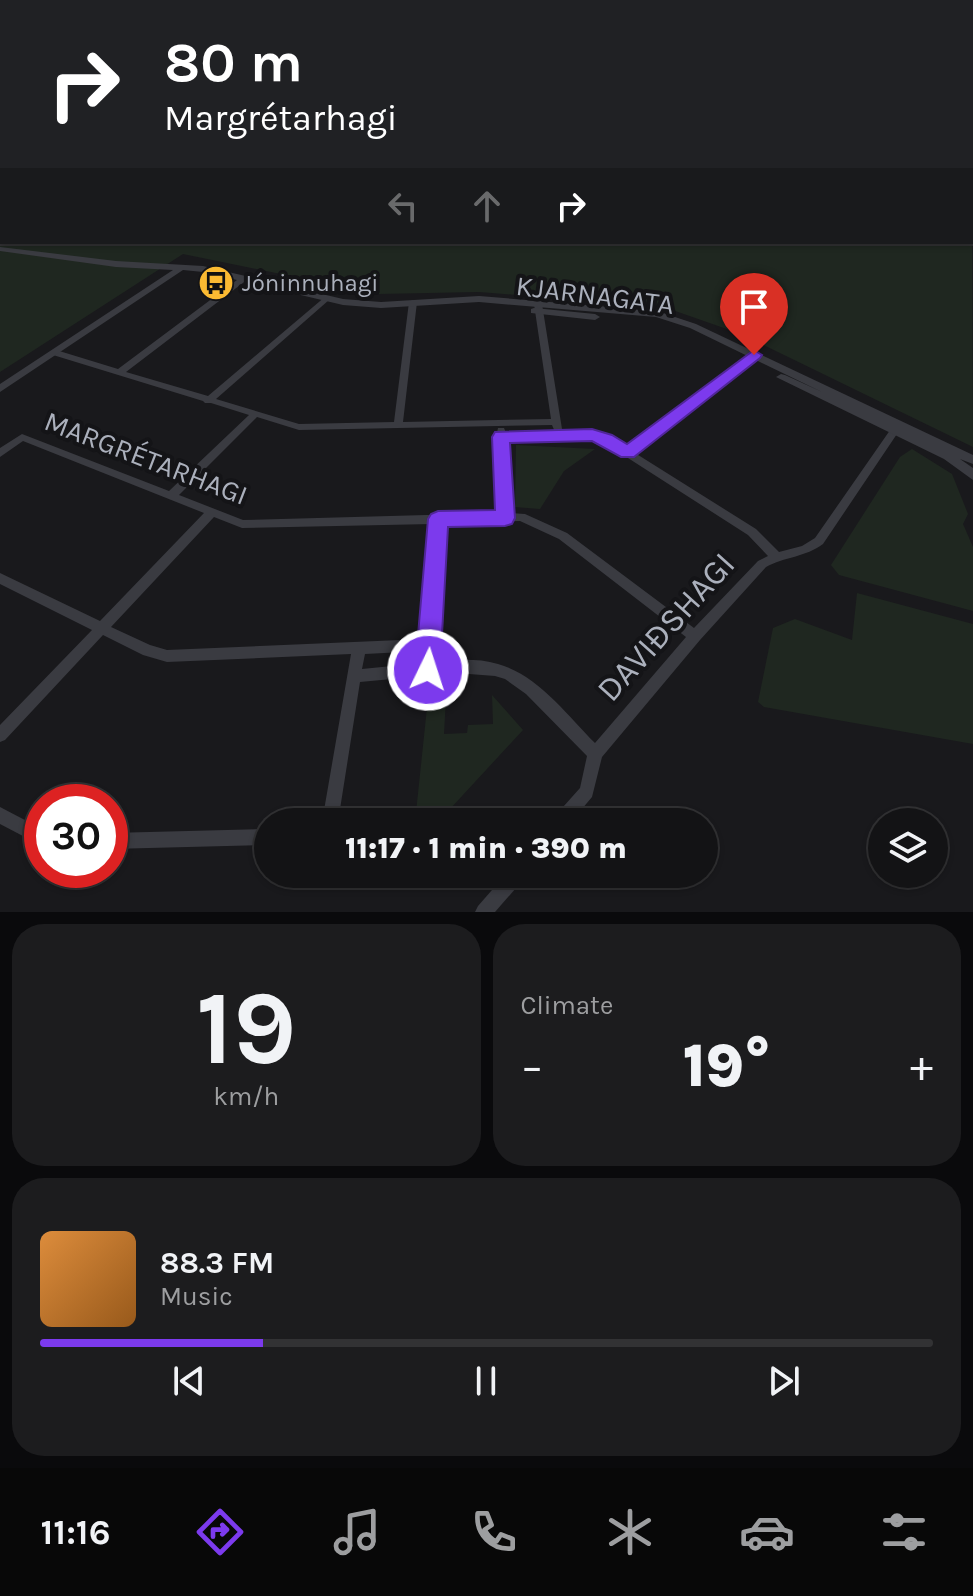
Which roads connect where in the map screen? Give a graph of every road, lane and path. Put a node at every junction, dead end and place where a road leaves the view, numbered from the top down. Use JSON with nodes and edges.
{"nodes":[{"id":1,"x":0,"y":249,"type":"edge"},
{"id":2,"x":180,"y":269,"type":"junction"},
{"id":3,"x":241,"y":281,"type":"junction"},
{"id":4,"x":323,"y":301,"type":"junction"},
{"id":5,"x":413,"y":305,"type":"junction"},
{"id":6,"x":539,"y":308,"type":"junction"},
{"id":7,"x":56,"y":353,"type":"junction"},
{"id":8,"x":751,"y":357,"type":"junction"},
{"id":9,"x":119,"y":373,"type":"junction"},
{"id":10,"x":0,"y":389,"type":"edge"},
{"id":11,"x":208,"y":401,"type":"junction"},
{"id":12,"x":254,"y":415,"type":"junction"},
{"id":13,"x":556,"y":422,"type":"junction"},
{"id":14,"x":500,"y":424,"type":"junction"},
{"id":15,"x":398,"y":426,"type":"junction"},
{"id":16,"x":897,"y":427,"type":"junction"},
{"id":17,"x":557,"y":435,"type":"junction"},
{"id":18,"x":501,"y":437,"type":"junction"},
{"id":19,"x":0,"y":453,"type":"edge"},
{"id":20,"x":628,"y":453,"type":"junction"},
{"id":21,"x":973,"y":460,"type":"edge"},
{"id":22,"x":973,"y":475,"type":"edge"},
{"id":23,"x":171,"y":496,"type":"junction"},
{"id":24,"x":212,"y":512,"type":"junction"},
{"id":25,"x":505,"y":518,"type":"junction"},
{"id":26,"x":438,"y":519,"type":"junction"},
{"id":27,"x":776,"y":556,"type":"junction"},
{"id":28,"x":0,"y":578,"type":"edge"},
{"id":29,"x":102,"y":628,"type":"junction"},
{"id":30,"x":695,"y":636,"type":"junction"},
{"id":31,"x":430,"y":645,"type":"junction"},
{"id":32,"x":359,"y":648,"type":"junction"},
{"id":33,"x":428,"y":670,"type":"junction"},
{"id":34,"x":355,"y":676,"type":"junction"},
{"id":35,"x":0,"y":735,"type":"edge"},
{"id":36,"x":595,"y":754,"type":"junction"},
{"id":37,"x":332,"y":808,"type":"edge"},
{"id":38,"x":573,"y":808,"type":"edge"},
{"id":39,"x":0,"y":815,"type":"edge"},
{"id":40,"x":24,"y":828,"type":"edge"},
{"id":41,"x":254,"y":837,"type":"edge"},
{"id":42,"x":128,"y":841,"type":"edge"},
{"id":43,"x":505,"y":888,"type":"edge"},
{"id":44,"x":484,"y":912,"type":"edge"}],
"edges":[{"from":1,"to":2,"type":"street","name":"KJARNAGATA"},
{"from":2,"to":3,"type":"street","name":"KJARNAGATA"},
{"from":2,"to":7,"type":"street"},
{"from":3,"to":4,"type":"street","name":"KJARNAGATA"},
{"from":3,"to":9,"type":"street"},
{"from":4,"to":5,"type":"street","name":"KJARNAGATA"},
{"from":4,"to":11,"type":"street"},
{"from":5,"to":6,"type":"street","name":"KJARNAGATA"},
{"from":5,"to":15,"type":"street"},
{"from":6,"to":8,"type":"street","name":"KJARNAGATA"},
{"from":6,"to":13,"type":"street"},
{"from":7,"to":9,"type":"street"},
{"from":7,"to":10,"type":"street"},
{"from":8,"to":16,"type":"street","name":"KJARNAGATA"},
{"from":8,"to":20,"type":"street"},
{"from":9,"to":11,"type":"street"},
{"from":11,"to":12,"type":"street"},
{"from":12,"to":15,"type":"street"},
{"from":12,"to":23,"type":"street"},
{"from":13,"to":14,"type":"street"},
{"from":13,"to":17,"type":"street"},
{"from":14,"to":15,"type":"street"},
{"from":14,"to":18,"type":"street"},
{"from":16,"to":21,"type":"street","name":"KJARNAGATA"},
{"from":16,"to":22,"type":"street","name":"KJARNAGATA"},
{"from":16,"to":27,"type":"street","name":"DAVIÐSHAGI"},
{"from":17,"to":18,"type":"street"},
{"from":17,"to":20,"type":"street"},
{"from":18,"to":25,"type":"street"},
{"from":19,"to":23,"type":"street","name":"MARGRÉTARHAGI"},
{"from":20,"to":27,"type":"street"},
{"from":23,"to":24,"type":"street","name":"MARGRÉTARHAGI"},
{"from":24,"to":26,"type":"street","name":"MARGRÉTARHAGI"},
{"from":24,"to":29,"type":"street"},
{"from":25,"to":26,"type":"street","name":"MARGRÉTARHAGI"},
{"from":25,"to":30,"type":"street","name":"MARGRÉTARHAGI"},
{"from":26,"to":31,"type":"street"},
{"from":27,"to":30,"type":"street","name":"DAVIÐSHAGI"},
{"from":28,"to":29,"type":"street"},
{"from":29,"to":32,"type":"street"},
{"from":29,"to":35,"type":"street"},
{"from":30,"to":36,"type":"street","name":"DAVIÐSHAGI"},
{"from":31,"to":32,"type":"street"},
{"from":31,"to":33,"type":"street"},
{"from":32,"to":34,"type":"street"},
{"from":33,"to":34,"type":"street"},
{"from":33,"to":36,"type":"street"},
{"from":34,"to":37,"type":"street"},
{"from":36,"to":38,"type":"street","name":"DAVIÐSHAGI"},
{"from":39,"to":40,"type":"street"},
{"from":41,"to":42,"type":"street"},
{"from":43,"to":44,"type":"street"}]}
